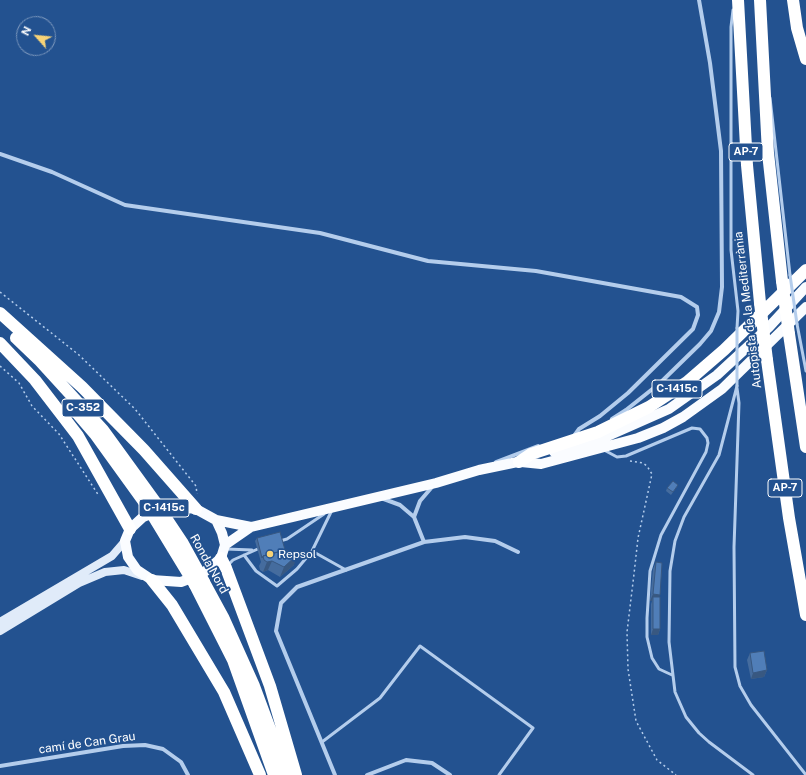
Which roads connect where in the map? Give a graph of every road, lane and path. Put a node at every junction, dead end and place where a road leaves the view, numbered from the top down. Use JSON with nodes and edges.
{"nodes":[{"id":1,"x":698,"y":0,"type":"edge"},
{"id":2,"x":736,"y":0,"type":"edge"},
{"id":3,"x":760,"y":0,"type":"edge"},
{"id":4,"x":793,"y":0,"type":"edge"},
{"id":5,"x":806,"y":57,"type":"edge"},
{"id":6,"x":0,"y":154,"type":"edge"},
{"id":7,"x":806,"y":270,"type":"edge"},
{"id":8,"x":786,"y":278,"type":"junction"},
{"id":9,"x":805,"y":289,"type":"edge"},
{"id":10,"x":0,"y":292,"type":"edge"},
{"id":11,"x":806,"y":307,"type":"edge"},
{"id":12,"x":0,"y":313,"type":"edge"},
{"id":13,"x":0,"y":322,"type":"edge"},
{"id":14,"x":0,"y":333,"type":"edge"},
{"id":15,"x":0,"y":344,"type":"edge"},
{"id":16,"x":0,"y":366,"type":"edge"},
{"id":17,"x":806,"y":371,"type":"edge"},
{"id":18,"x":737,"y":386,"type":"junction"},
{"id":19,"x":574,"y":436,"type":"junction"},
{"id":20,"x":806,"y":447,"type":"edge"},
{"id":21,"x":601,"y":448,"type":"junction"},
{"id":22,"x":620,"y":458,"type":"junction"},
{"id":23,"x":519,"y":462,"type":"junction"},
{"id":24,"x":479,"y":470,"type":"junction"},
{"id":25,"x":436,"y":482,"type":"junction"},
{"id":26,"x":377,"y":497,"type":"junction"},
{"id":27,"x":101,"y":499,"type":"dead end"},
{"id":28,"x":151,"y":504,"type":"junction"},
{"id":29,"x":333,"y":508,"type":"junction"},
{"id":30,"x":198,"y":510,"type":"junction"},
{"id":31,"x":414,"y":517,"type":"junction"},
{"id":32,"x":216,"y":520,"type":"junction"},
{"id":33,"x":251,"y":527,"type":"junction"},
{"id":34,"x":130,"y":529,"type":"junction"},
{"id":35,"x":125,"y":541,"type":"junction"},
{"id":36,"x":424,"y":542,"type":"junction"},
{"id":37,"x":273,"y":543,"type":"edge"},
{"id":38,"x":266,"y":546,"type":"edge"},
{"id":39,"x":252,"y":550,"type":"junction"},
{"id":40,"x":312,"y":550,"type":"junction"},
{"id":41,"x":518,"y":552,"type":"dead end"},
{"id":42,"x":224,"y":555,"type":"junction"},
{"id":43,"x":244,"y":555,"type":"junction"},
{"id":44,"x":346,"y":570,"type":"junction"},
{"id":45,"x":148,"y":578,"type":"junction"},
{"id":46,"x":199,"y":583,"type":"junction"},
{"id":47,"x":806,"y":615,"type":"edge"},
{"id":48,"x":0,"y":622,"type":"edge"},
{"id":49,"x":0,"y":631,"type":"edge"},
{"id":50,"x":672,"y":675,"type":"junction"},
{"id":51,"x":322,"y":742,"type":"junction"},
{"id":52,"x":0,"y":766,"type":"edge"},
{"id":53,"x":188,"y":775,"type":"edge"},
{"id":54,"x":260,"y":775,"type":"edge"},
{"id":55,"x":274,"y":775,"type":"edge"},
{"id":56,"x":284,"y":775,"type":"edge"},
{"id":57,"x":296,"y":775,"type":"edge"},
{"id":58,"x":335,"y":775,"type":"edge"},
{"id":59,"x":367,"y":775,"type":"edge"},
{"id":60,"x":450,"y":775,"type":"edge"},
{"id":61,"x":499,"y":775,"type":"edge"},
{"id":62,"x":676,"y":775,"type":"edge"},
{"id":63,"x":753,"y":775,"type":"edge"},
{"id":64,"x":806,"y":775,"type":"edge"}],
"edges":[{"from":1,"to":19,"type":"street"},
{"from":2,"to":18,"type":"lane","bridge":true},
{"from":2,"to":47,"type":"highway","name":"Autopista de la Mediterrània","number":"AP-7","bridge":true},
{"from":3,"to":8,"type":"highway","number":"AP-7"},
{"from":4,"to":5,"type":"highway"},
{"from":6,"to":19,"type":"street"},
{"from":7,"to":23,"type":"highway","number":"C-1415c"},
{"from":8,"to":17,"type":"lane","bridge":true},
{"from":8,"to":20,"type":"highway","number":"AP-7","bridge":true},
{"from":9,"to":23,"type":"main road","number":"C-1415c"},
{"from":10,"to":30,"type":"path"},
{"from":11,"to":21,"type":"main road","number":"C-1415c"},
{"from":12,"to":30,"type":"highway"},
{"from":13,"to":28,"type":"highway","name":"Ronda Nord","number":"C-352"},
{"from":14,"to":28,"type":"highway","name":"Ronda Nord","number":"C-352"},
{"from":15,"to":34,"type":"highway"},
{"from":16,"to":27,"type":"path"},
{"from":18,"to":50,"type":"lane"},
{"from":18,"to":64,"type":"lane"},
{"from":19,"to":24,"type":"street"},
{"from":21,"to":22,"type":"lane"},
{"from":21,"to":23,"type":"main road","number":"C-1415c"},
{"from":22,"to":50,"type":"lane"},
{"from":22,"to":62,"type":"path"},
{"from":23,"to":24,"type":"main road","number":"C-1415c"},
{"from":24,"to":25,"type":"main road","number":"C-1415c"},
{"from":25,"to":26,"type":"main road","number":"C-1415c"},
{"from":25,"to":31,"type":"street"},
{"from":26,"to":29,"type":"main road","number":"C-1415c"},
{"from":26,"to":31,"type":"street"},
{"from":28,"to":46,"type":"highway","name":"Ronda Nord","number":"C-352","bridge":true},
{"from":29,"to":33,"type":"main road","number":"C-1415c"},
{"from":29,"to":37,"type":"lane"},
{"from":29,"to":40,"type":"lane"},
{"from":30,"to":32,"type":"main road","number":"C-1415c"},
{"from":30,"to":34,"type":"main road","number":"C-1415c"},
{"from":31,"to":36,"type":"street"},
{"from":32,"to":33,"type":"main road","number":"C-1415c"},
{"from":32,"to":42,"type":"main road"},
{"from":33,"to":42,"type":"main road","number":"C-1415c"},
{"from":34,"to":35,"type":"main road","number":"C-1415c"},
{"from":35,"to":45,"type":"main road"},
{"from":35,"to":48,"type":"street","number":"C-1415c"},
{"from":36,"to":41,"type":"street"},
{"from":36,"to":44,"type":"street"},
{"from":38,"to":39,"type":"lane"},
{"from":39,"to":42,"type":"lane"},
{"from":39,"to":43,"type":"lane"},
{"from":40,"to":43,"type":"lane"},
{"from":40,"to":44,"type":"lane"},
{"from":42,"to":43,"type":"lane"},
{"from":42,"to":45,"type":"main road","number":"C-1415c"},
{"from":42,"to":57,"type":"highway"},
{"from":44,"to":51,"type":"street"},
{"from":45,"to":49,"type":"street","number":"C-1415c"},
{"from":45,"to":54,"type":"highway"},
{"from":46,"to":55,"type":"highway","name":"Ronda Nord","number":"C-352"},
{"from":46,"to":56,"type":"highway","name":"Ronda Nord","number":"C-352"},
{"from":50,"to":63,"type":"lane"},
{"from":51,"to":58,"type":"street"},
{"from":51,"to":61,"type":"lane"},
{"from":52,"to":53,"type":"street","name":"camí de Can Grau"},
{"from":59,"to":60,"type":"street"}]}
